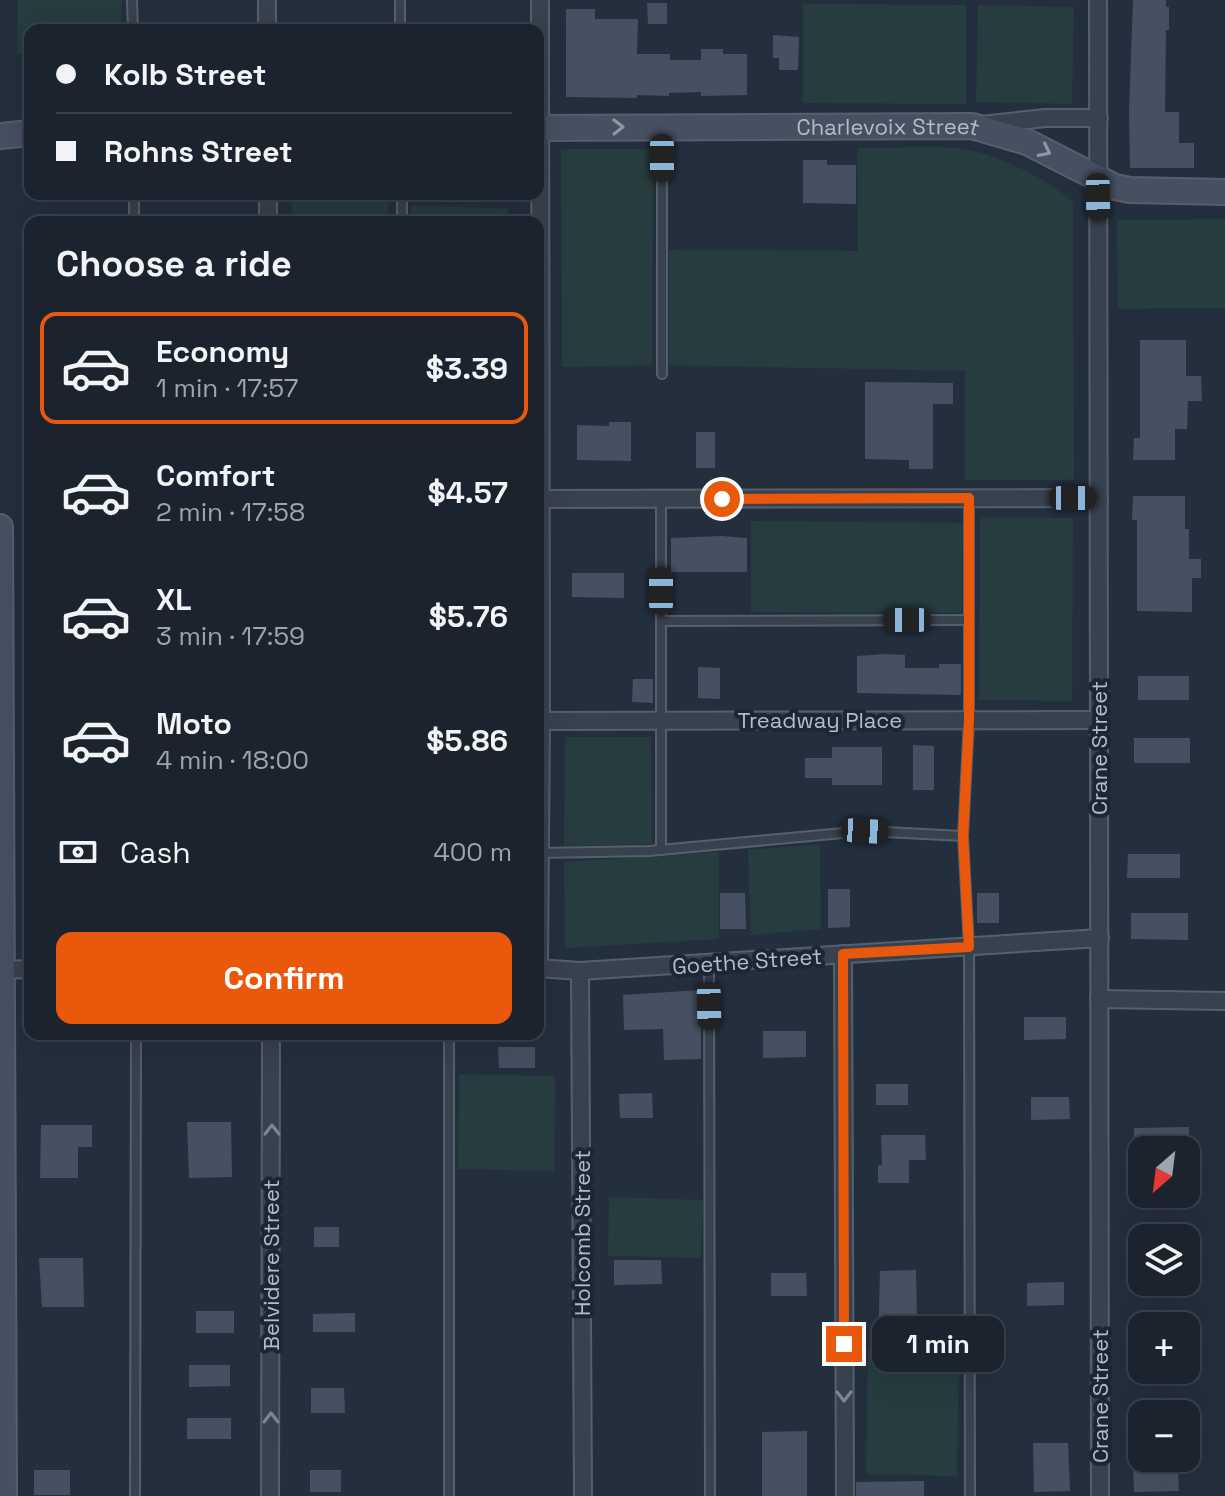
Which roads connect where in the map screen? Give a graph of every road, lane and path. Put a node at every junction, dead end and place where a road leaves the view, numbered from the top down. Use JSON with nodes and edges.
{"nodes":[{"id":1,"x":132,"y":0,"type":"edge"},
{"id":2,"x":267,"y":0,"type":"edge"},
{"id":3,"x":400,"y":0,"type":"edge"},
{"id":4,"x":540,"y":0,"type":"edge"},
{"id":5,"x":1098,"y":0,"type":"edge"},
{"id":6,"x":133,"y":24,"type":"edge"},
{"id":7,"x":267,"y":24,"type":"edge"},
{"id":8,"x":400,"y":24,"type":"edge"},
{"id":9,"x":540,"y":24,"type":"edge"},
{"id":10,"x":1099,"y":118,"type":"junction"},
{"id":11,"x":972,"y":126,"type":"junction"},
{"id":12,"x":662,"y":127,"type":"junction"},
{"id":13,"x":544,"y":128,"type":"edge"},
{"id":14,"x":24,"y":134,"type":"edge"},
{"id":15,"x":0,"y":136,"type":"edge"},
{"id":16,"x":1098,"y":179,"type":"junction"},
{"id":17,"x":1225,"y":192,"type":"edge"},
{"id":18,"x":662,"y":374,"type":"dead end"},
{"id":19,"x":969,"y":498,"type":"junction"},
{"id":20,"x":1099,"y":498,"type":"junction"},
{"id":21,"x":544,"y":499,"type":"edge"},
{"id":22,"x":661,"y":499,"type":"junction"},
{"id":23,"x":0,"y":527,"type":"edge"},
{"id":24,"x":0,"y":604,"type":"edge"},
{"id":25,"x":969,"y":620,"type":"junction"},
{"id":26,"x":661,"y":621,"type":"junction"},
{"id":27,"x":661,"y":720,"type":"junction"},
{"id":28,"x":969,"y":720,"type":"junction"},
{"id":29,"x":1099,"y":720,"type":"junction"},
{"id":30,"x":544,"y":721,"type":"edge"},
{"id":31,"x":1,"y":835,"type":"edge"},
{"id":32,"x":963,"y":836,"type":"junction"},
{"id":33,"x":661,"y":850,"type":"junction"},
{"id":34,"x":544,"y":853,"type":"edge"},
{"id":35,"x":1100,"y":938,"type":"junction"},
{"id":36,"x":969,"y":947,"type":"junction"},
{"id":37,"x":843,"y":954,"type":"junction"},
{"id":38,"x":709,"y":963,"type":"junction"},
{"id":39,"x":544,"y":968,"type":"edge"},
{"id":40,"x":24,"y":969,"type":"edge"},
{"id":41,"x":2,"y":970,"type":"junction"},
{"id":42,"x":580,"y":971,"type":"junction"},
{"id":43,"x":1099,"y":999,"type":"junction"},
{"id":44,"x":1225,"y":1001,"type":"edge"},
{"id":45,"x":136,"y":1040,"type":"edge"},
{"id":46,"x":271,"y":1040,"type":"edge"},
{"id":47,"x":449,"y":1040,"type":"edge"},
{"id":48,"x":1,"y":1083,"type":"edge"},
{"id":49,"x":2,"y":1318,"type":"edge"},
{"id":50,"x":4,"y":1496,"type":"edge"},
{"id":51,"x":135,"y":1496,"type":"edge"},
{"id":52,"x":270,"y":1496,"type":"edge"},
{"id":53,"x":449,"y":1496,"type":"edge"},
{"id":54,"x":583,"y":1496,"type":"edge"},
{"id":55,"x":710,"y":1496,"type":"edge"},
{"id":56,"x":845,"y":1496,"type":"edge"},
{"id":57,"x":970,"y":1496,"type":"edge"},
{"id":58,"x":1100,"y":1496,"type":"edge"}],
"edges":[{"from":1,"to":6,"type":"lane"},
{"from":2,"to":7,"type":"street"},
{"from":3,"to":8,"type":"lane"},
{"from":4,"to":9,"type":"street"},
{"from":5,"to":10,"type":"street","name":"Crane Street"},
{"from":10,"to":11,"type":"street"},
{"from":10,"to":16,"type":"street","name":"Crane Street"},
{"from":11,"to":12,"type":"street","name":"Charlevoix Street"},
{"from":11,"to":16,"type":"street","name":"Charlevoix Street","one_way":true},
{"from":13,"to":12,"type":"street","name":"Charlevoix Street","one_way":true},
{"from":12,"to":18,"type":"lane"},
{"from":14,"to":15,"type":"street"},
{"from":16,"to":17,"type":"street","name":"Charlevoix Street"},
{"from":16,"to":20,"type":"street","name":"Crane Street"},
{"from":19,"to":20,"type":"street"},
{"from":19,"to":22,"type":"street"},
{"from":19,"to":25,"type":"lane"},
{"from":20,"to":29,"type":"street","name":"Crane Street"},
{"from":21,"to":22,"type":"street"},
{"from":22,"to":26,"type":"lane"},
{"from":23,"to":24,"type":"street"},
{"from":24,"to":31,"type":"street"},
{"from":25,"to":26,"type":"lane"},
{"from":25,"to":28,"type":"lane"},
{"from":26,"to":27,"type":"lane"},
{"from":27,"to":28,"type":"street","name":"Treadway Place"},
{"from":27,"to":30,"type":"street","name":"Treadway Place"},
{"from":27,"to":33,"type":"lane"},
{"from":28,"to":29,"type":"street","name":"Treadway Place"},
{"from":28,"to":32,"type":"lane"},
{"from":29,"to":35,"type":"street","name":"Crane Street"},
{"from":31,"to":41,"type":"street"},
{"from":32,"to":33,"type":"lane"},
{"from":32,"to":36,"type":"lane"},
{"from":33,"to":34,"type":"lane"},
{"from":35,"to":36,"type":"street","name":"Goethe Street"},
{"from":35,"to":43,"type":"street","name":"Crane Street"},
{"from":36,"to":37,"type":"street","name":"Goethe Street"},
{"from":36,"to":57,"type":"lane"},
{"from":37,"to":38,"type":"street","name":"Goethe Street"},
{"from":37,"to":56,"type":"street","one_way":true},
{"from":38,"to":42,"type":"street","name":"Goethe Street"},
{"from":38,"to":55,"type":"lane"},
{"from":39,"to":42,"type":"street","name":"Goethe Street"},
{"from":40,"to":41,"type":"street"},
{"from":41,"to":48,"type":"street"},
{"from":42,"to":54,"type":"street","name":"Holcomb Street"},
{"from":43,"to":44,"type":"street"},
{"from":43,"to":58,"type":"street","name":"Crane Street"},
{"from":45,"to":51,"type":"lane"},
{"from":52,"to":46,"type":"street","name":"Belvidere Street","one_way":true},
{"from":47,"to":53,"type":"lane"},
{"from":48,"to":49,"type":"street"},
{"from":49,"to":50,"type":"street"}]}
